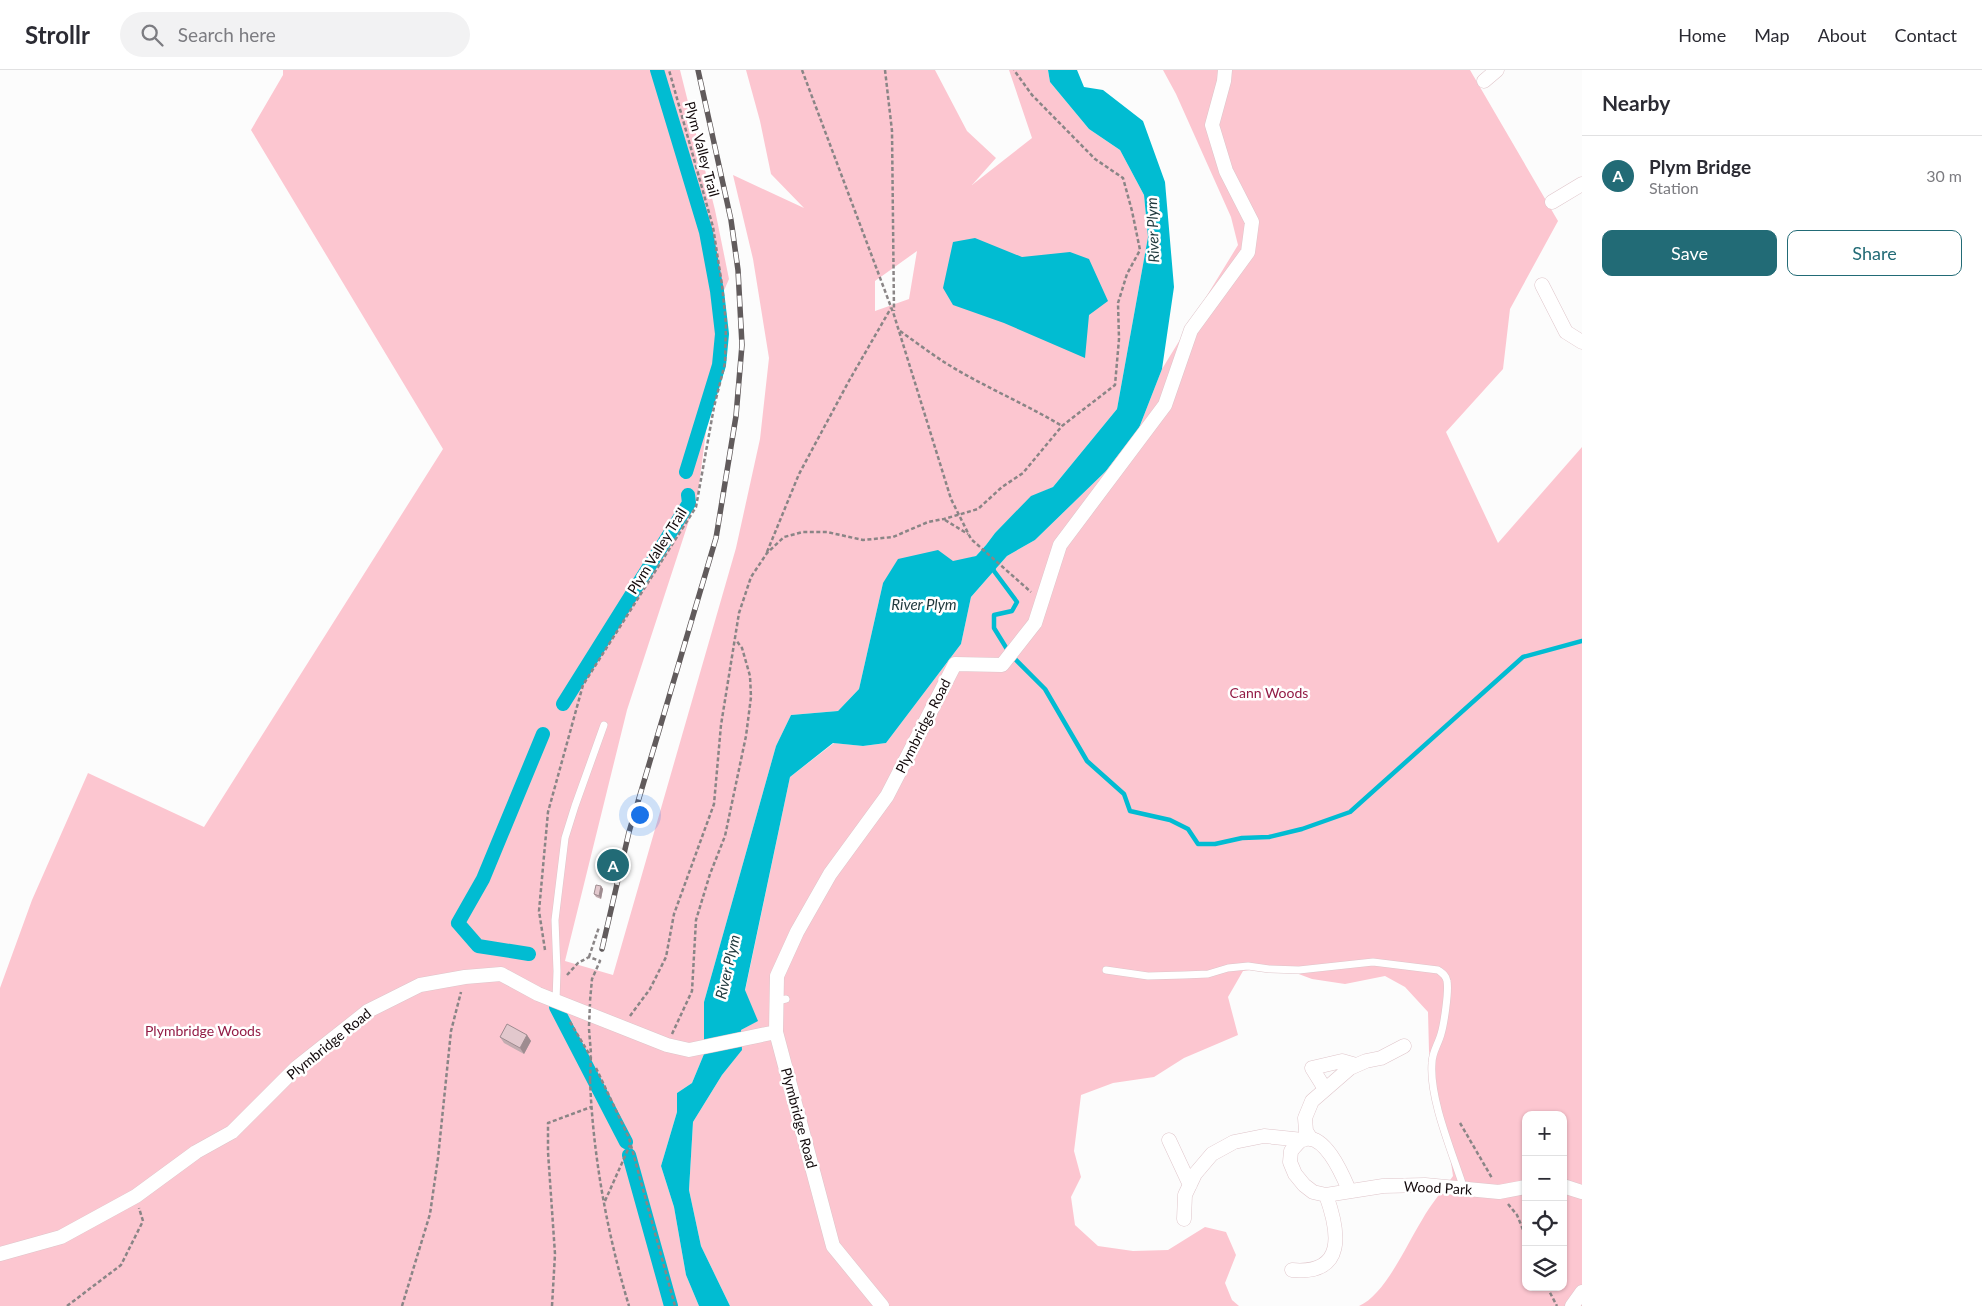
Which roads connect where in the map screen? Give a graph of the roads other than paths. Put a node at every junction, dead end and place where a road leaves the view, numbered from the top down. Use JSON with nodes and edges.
{"nodes":[{"id":1,"x":1225,"y":70,"type":"edge"},
{"id":2,"x":1497,"y":70,"type":"edge"},
{"id":3,"x":1484,"y":81,"type":"dead end"},
{"id":4,"x":1582,"y":184,"type":"edge"},
{"id":5,"x":1552,"y":202,"type":"dead end"},
{"id":6,"x":1542,"y":285,"type":"dead end"},
{"id":7,"x":1582,"y":342,"type":"edge"},
{"id":8,"x":604,"y":725,"type":"dead end"},
{"id":9,"x":1106,"y":970,"type":"dead end"},
{"id":10,"x":556,"y":1001,"type":"junction"},
{"id":11,"x":776,"y":1032,"type":"junction"},
{"id":12,"x":1404,"y":1046,"type":"dead end"},
{"id":13,"x":1356,"y":1065,"type":"junction"},
{"id":14,"x":1325,"y":1089,"type":"junction"},
{"id":15,"x":1169,"y":1140,"type":"dead end"},
{"id":16,"x":1307,"y":1140,"type":"junction"},
{"id":17,"x":1190,"y":1185,"type":"junction"},
{"id":18,"x":1567,"y":1187,"type":"edge"},
{"id":19,"x":1522,"y":1188,"type":"edge"},
{"id":20,"x":1349,"y":1190,"type":"junction"},
{"id":21,"x":1464,"y":1190,"type":"junction"},
{"id":22,"x":1582,"y":1192,"type":"edge"},
{"id":23,"x":1326,"y":1195,"type":"junction"},
{"id":24,"x":1184,"y":1219,"type":"dead end"},
{"id":25,"x":0,"y":1254,"type":"edge"},
{"id":26,"x":1292,"y":1270,"type":"dead end"},
{"id":27,"x":1582,"y":1292,"type":"edge"},
{"id":28,"x":882,"y":1306,"type":"edge"},
{"id":29,"x":1572,"y":1306,"type":"edge"}],
"edges":[{"from":1,"to":11,"type":"street","name":"Plymbridge Road"},
{"from":2,"to":3,"type":"street"},
{"from":4,"to":5,"type":"street"},
{"from":6,"to":7,"type":"street"},
{"from":8,"to":10,"type":"lane"},
{"from":9,"to":21,"type":"lane"},
{"from":10,"to":11,"type":"street","name":"Plymbridge Road"},
{"from":10,"to":25,"type":"street","name":"Plymbridge Road"},
{"from":11,"to":28,"type":"street","name":"Plymbridge Road"},
{"from":12,"to":13,"type":"street"},
{"from":13,"to":14,"type":"street"},
{"from":13,"to":14,"type":"street"},
{"from":14,"to":16,"type":"street"},
{"from":15,"to":17,"type":"street"},
{"from":16,"to":17,"type":"street"},
{"from":16,"to":20,"type":"street"},
{"from":16,"to":23,"type":"street"},
{"from":17,"to":24,"type":"street"},
{"from":18,"to":22,"type":"street"},
{"from":19,"to":21,"type":"street","name":"Wood Park"},
{"from":20,"to":21,"type":"street","name":"Wood Park"},
{"from":20,"to":23,"type":"street","name":"Wood Park"},
{"from":23,"to":26,"type":"street"},
{"from":27,"to":29,"type":"street"}]}
